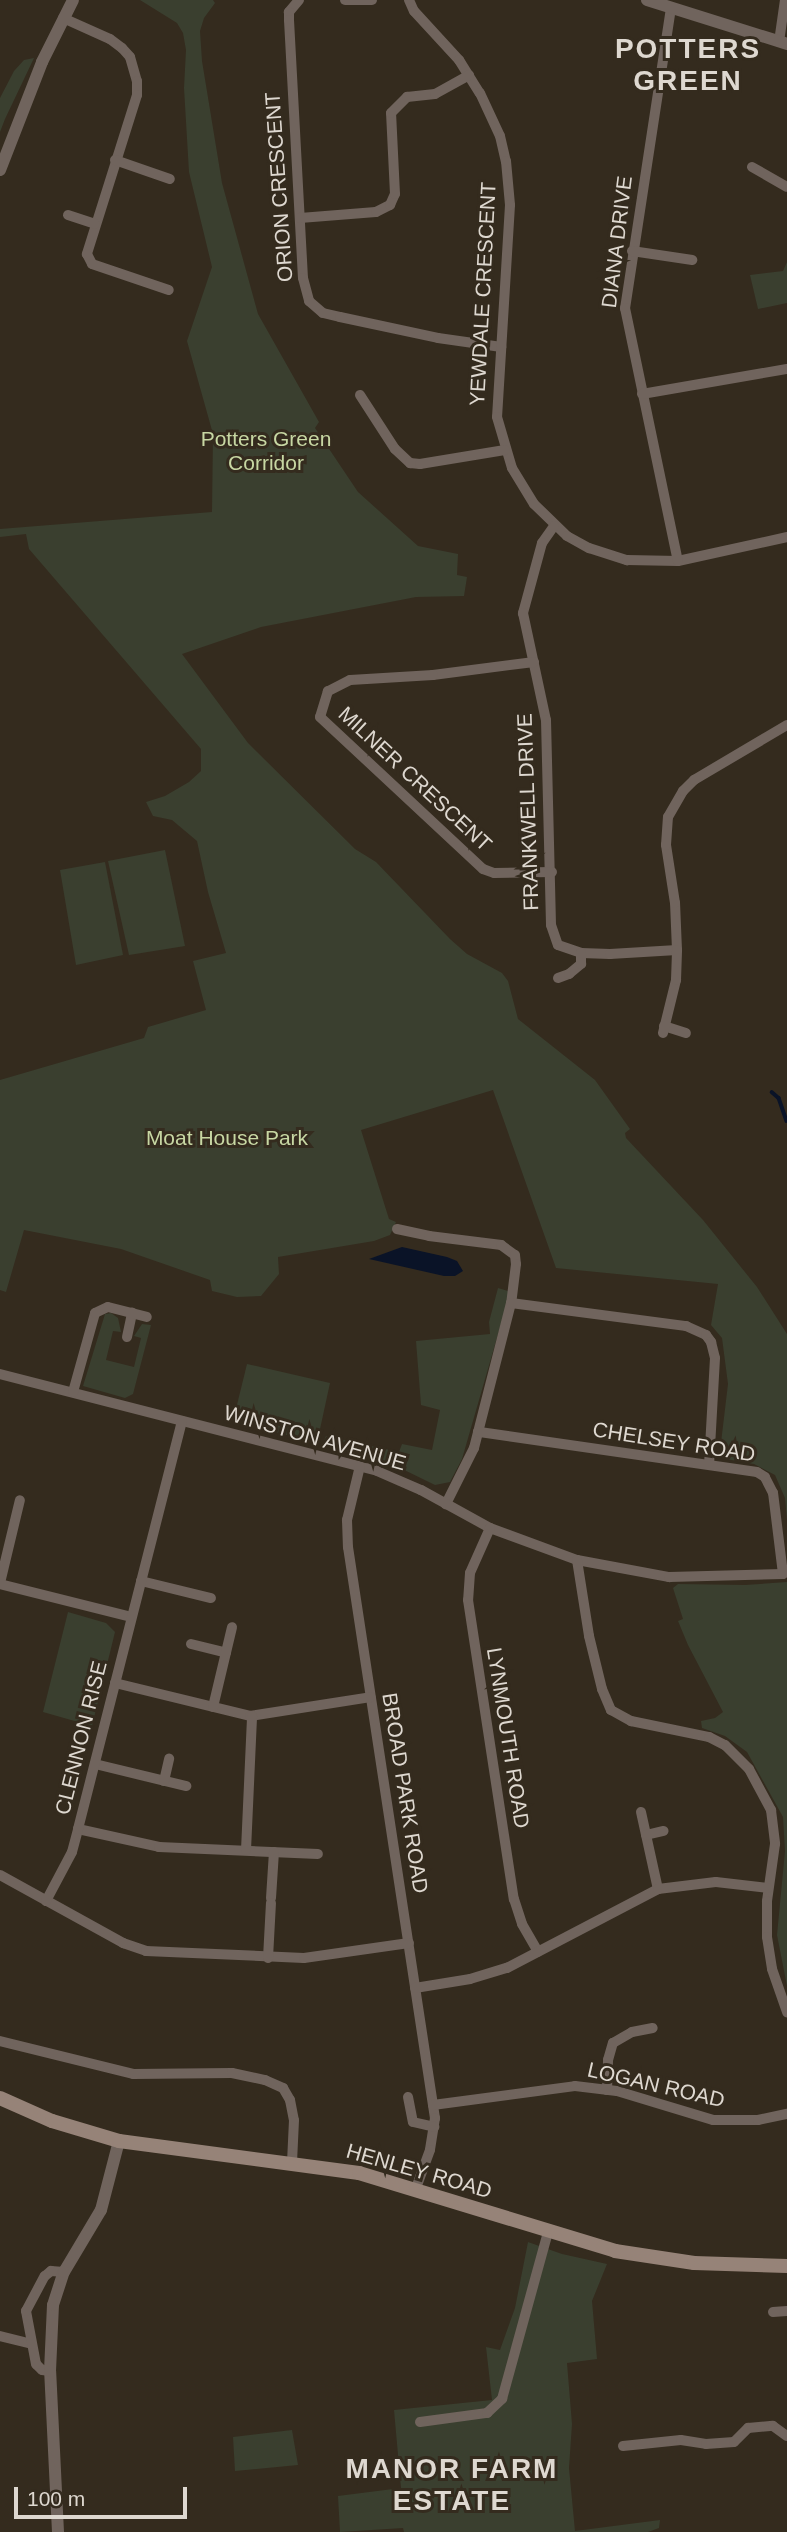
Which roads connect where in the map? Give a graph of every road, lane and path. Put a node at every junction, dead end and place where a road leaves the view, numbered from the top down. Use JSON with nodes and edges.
{"nodes":[{"id":1,"x":73,"y":0,"type":"edge"},
{"id":2,"x":299,"y":0,"type":"edge"},
{"id":3,"x":345,"y":0,"type":"edge"},
{"id":4,"x":372,"y":0,"type":"edge"},
{"id":5,"x":409,"y":0,"type":"edge"},
{"id":6,"x":647,"y":0,"type":"edge"},
{"id":7,"x":785,"y":0,"type":"edge"},
{"id":8,"x":671,"y":8,"type":"junction"},
{"id":9,"x":63,"y":18,"type":"junction"},
{"id":10,"x":783,"y":43,"type":"edge"},
{"id":11,"x":469,"y":75,"type":"junction"},
{"id":12,"x":114,"y":160,"type":"junction"},
{"id":13,"x":752,"y":167,"type":"dead end"},
{"id":14,"x":0,"y":170,"type":"edge"},
{"id":15,"x":170,"y":179,"type":"dead end"},
{"id":16,"x":787,"y":187,"type":"edge"},
{"id":17,"x":68,"y":215,"type":"dead end"},
{"id":18,"x":300,"y":218,"type":"junction"},
{"id":19,"x":95,"y":224,"type":"junction"},
{"id":20,"x":632,"y":251,"type":"junction"},
{"id":21,"x":692,"y":260,"type":"dead end"},
{"id":22,"x":169,"y":290,"type":"dead end"},
{"id":23,"x":501,"y":347,"type":"junction"},
{"id":24,"x":787,"y":369,"type":"edge"},
{"id":25,"x":642,"y":394,"type":"junction"},
{"id":26,"x":360,"y":395,"type":"dead end"},
{"id":27,"x":505,"y":450,"type":"junction"},
{"id":28,"x":554,"y":526,"type":"junction"},
{"id":29,"x":787,"y":537,"type":"edge"},
{"id":30,"x":678,"y":561,"type":"junction"},
{"id":31,"x":534,"y":662,"type":"junction"},
{"id":32,"x":787,"y":725,"type":"edge"},
{"id":33,"x":552,"y":872,"type":"junction"},
{"id":34,"x":677,"y":950,"type":"junction"},
{"id":35,"x":581,"y":953,"type":"junction"},
{"id":36,"x":558,"y":978,"type":"dead end"},
{"id":37,"x":686,"y":1033,"type":"dead end"},
{"id":38,"x":397,"y":1229,"type":"dead end"},
{"id":39,"x":511,"y":1303,"type":"junction"},
{"id":40,"x":132,"y":1313,"type":"junction"},
{"id":41,"x":147,"y":1317,"type":"dead end"},
{"id":42,"x":127,"y":1337,"type":"dead end"},
{"id":43,"x":0,"y":1374,"type":"edge"},
{"id":44,"x":73,"y":1392,"type":"junction"},
{"id":45,"x":182,"y":1421,"type":"junction"},
{"id":46,"x":478,"y":1432,"type":"junction"},
{"id":47,"x":709,"y":1464,"type":"junction"},
{"id":48,"x":360,"y":1466,"type":"junction"},
{"id":49,"x":20,"y":1500,"type":"dead end"},
{"id":50,"x":446,"y":1504,"type":"junction"},
{"id":51,"x":490,"y":1528,"type":"junction"},
{"id":52,"x":577,"y":1560,"type":"junction"},
{"id":53,"x":783,"y":1574,"type":"joint"},
{"id":54,"x":141,"y":1581,"type":"junction"},
{"id":55,"x":0,"y":1585,"type":"edge"},
{"id":56,"x":211,"y":1598,"type":"dead end"},
{"id":57,"x":131,"y":1617,"type":"junction"},
{"id":58,"x":232,"y":1627,"type":"dead end"},
{"id":59,"x":191,"y":1644,"type":"dead end"},
{"id":60,"x":226,"y":1653,"type":"junction"},
{"id":61,"x":115,"y":1683,"type":"junction"},
{"id":62,"x":371,"y":1698,"type":"junction"},
{"id":63,"x":213,"y":1707,"type":"junction"},
{"id":64,"x":252,"y":1716,"type":"junction"},
{"id":65,"x":169,"y":1759,"type":"dead end"},
{"id":66,"x":95,"y":1763,"type":"junction"},
{"id":67,"x":164,"y":1781,"type":"junction"},
{"id":68,"x":186,"y":1786,"type":"dead end"},
{"id":69,"x":641,"y":1812,"type":"dead end"},
{"id":70,"x":78,"y":1829,"type":"junction"},
{"id":71,"x":664,"y":1831,"type":"dead end"},
{"id":72,"x":646,"y":1835,"type":"junction"},
{"id":73,"x":246,"y":1850,"type":"junction"},
{"id":74,"x":274,"y":1852,"type":"junction"},
{"id":75,"x":318,"y":1854,"type":"dead end"},
{"id":76,"x":0,"y":1875,"type":"edge"},
{"id":77,"x":768,"y":1888,"type":"junction"},
{"id":78,"x":658,"y":1889,"type":"junction"},
{"id":79,"x":46,"y":1901,"type":"junction"},
{"id":80,"x":409,"y":1943,"type":"junction"},
{"id":81,"x":537,"y":1952,"type":"junction"},
{"id":82,"x":268,"y":1958,"type":"junction"},
{"id":83,"x":415,"y":1988,"type":"junction"},
{"id":84,"x":787,"y":2012,"type":"edge"},
{"id":85,"x":653,"y":2028,"type":"dead end"},
{"id":86,"x":0,"y":2041,"type":"edge"},
{"id":87,"x":607,"y":2090,"type":"junction"},
{"id":88,"x":408,"y":2097,"type":"dead end"},
{"id":89,"x":0,"y":2098,"type":"edge"},
{"id":90,"x":433,"y":2105,"type":"junction"},
{"id":91,"x":787,"y":2114,"type":"edge"},
{"id":92,"x":434,"y":2127,"type":"junction"},
{"id":93,"x":119,"y":2141,"type":"junction"},
{"id":94,"x":292,"y":2162,"type":"junction"},
{"id":95,"x":416,"y":2188,"type":"junction"},
{"id":96,"x":548,"y":2232,"type":"junction"},
{"id":97,"x":787,"y":2266,"type":"edge"},
{"id":98,"x":64,"y":2272,"type":"junction"},
{"id":99,"x":787,"y":2311,"type":"edge"},
{"id":100,"x":773,"y":2312,"type":"dead end"},
{"id":101,"x":0,"y":2336,"type":"edge"},
{"id":102,"x":31,"y":2344,"type":"junction"},
{"id":103,"x":50,"y":2371,"type":"junction"},
{"id":104,"x":421,"y":2422,"type":"dead end"},
{"id":105,"x":787,"y":2436,"type":"edge"},
{"id":106,"x":623,"y":2446,"type":"dead end"},
{"id":107,"x":58,"y":2532,"type":"edge"}],
"edges":[{"from":1,"to":9,"type":"street"},
{"from":2,"to":18,"type":"street","name":"ORION CRESCENT"},
{"from":3,"to":4,"type":"street"},
{"from":5,"to":11,"type":"street","name":"YEWDALE CRESCENT"},
{"from":6,"to":8,"type":"street"},
{"from":7,"to":10,"type":"street"},
{"from":8,"to":10,"type":"street"},
{"from":8,"to":20,"type":"street","name":"DIANA DRIVE"},
{"from":9,"to":12,"type":"street"},
{"from":9,"to":14,"type":"street"},
{"from":11,"to":18,"type":"street"},
{"from":11,"to":23,"type":"street","name":"YEWDALE CRESCENT"},
{"from":12,"to":15,"type":"street"},
{"from":12,"to":19,"type":"street"},
{"from":13,"to":16,"type":"street"},
{"from":17,"to":19,"type":"street"},
{"from":18,"to":23,"type":"street","name":"ORION CRESCENT"},
{"from":19,"to":22,"type":"street"},
{"from":20,"to":21,"type":"street"},
{"from":20,"to":25,"type":"street","name":"DIANA DRIVE"},
{"from":23,"to":27,"type":"street","name":"YEWDALE CRESCENT"},
{"from":24,"to":25,"type":"street"},
{"from":25,"to":30,"type":"street","name":"DIANA DRIVE"},
{"from":26,"to":27,"type":"street"},
{"from":27,"to":28,"type":"street","name":"YEWDALE CRESCENT"},
{"from":28,"to":30,"type":"street","name":"YEWDALE CRESCENT"},
{"from":28,"to":31,"type":"street","name":"FRANKWELL DRIVE"},
{"from":29,"to":30,"type":"street","name":"YEWDALE CRESCENT"},
{"from":31,"to":33,"type":"street","name":"FRANKWELL DRIVE"},
{"from":31,"to":33,"type":"street","name":"MILNER CRESCENT"},
{"from":32,"to":34,"type":"street"},
{"from":33,"to":35,"type":"street","name":"FRANKWELL DRIVE"},
{"from":34,"to":35,"type":"street"},
{"from":34,"to":37,"type":"street"},
{"from":35,"to":36,"type":"street"},
{"from":38,"to":39,"type":"street"},
{"from":39,"to":46,"type":"street"},
{"from":39,"to":47,"type":"street"},
{"from":40,"to":41,"type":"street"},
{"from":40,"to":42,"type":"street"},
{"from":40,"to":44,"type":"street"},
{"from":43,"to":44,"type":"street","name":"WINSTON AVENUE"},
{"from":44,"to":45,"type":"street","name":"WINSTON AVENUE"},
{"from":45,"to":48,"type":"street","name":"WINSTON AVENUE"},
{"from":45,"to":54,"type":"street","name":"CLENNON RISE"},
{"from":46,"to":47,"type":"street","name":"CHELSEY ROAD"},
{"from":46,"to":50,"type":"street"},
{"from":47,"to":53,"type":"street","name":"CHELSEY ROAD"},
{"from":48,"to":50,"type":"street","name":"WINSTON AVENUE"},
{"from":48,"to":62,"type":"street","name":"BROAD PARK ROAD"},
{"from":49,"to":55,"type":"street"},
{"from":50,"to":51,"type":"street","name":"WINSTON AVENUE"},
{"from":51,"to":52,"type":"street","name":"WINSTON AVENUE"},
{"from":51,"to":81,"type":"street","name":"LYNMOUTH ROAD"},
{"from":52,"to":53,"type":"street","name":"WINSTON AVENUE"},
{"from":52,"to":77,"type":"street"},
{"from":54,"to":56,"type":"street"},
{"from":54,"to":57,"type":"street","name":"CLENNON RISE"},
{"from":55,"to":57,"type":"street"},
{"from":57,"to":61,"type":"street","name":"CLENNON RISE"},
{"from":58,"to":60,"type":"street"},
{"from":59,"to":60,"type":"street"},
{"from":60,"to":63,"type":"street"},
{"from":61,"to":63,"type":"street"},
{"from":61,"to":66,"type":"street","name":"CLENNON RISE"},
{"from":62,"to":64,"type":"street"},
{"from":62,"to":80,"type":"street","name":"BROAD PARK ROAD"},
{"from":63,"to":64,"type":"street"},
{"from":64,"to":73,"type":"street"},
{"from":65,"to":67,"type":"street"},
{"from":66,"to":67,"type":"street"},
{"from":66,"to":70,"type":"street","name":"CLENNON RISE"},
{"from":67,"to":68,"type":"street"},
{"from":69,"to":72,"type":"street"},
{"from":70,"to":73,"type":"street"},
{"from":70,"to":79,"type":"street","name":"CLENNON RISE"},
{"from":71,"to":72,"type":"street"},
{"from":72,"to":78,"type":"street"},
{"from":73,"to":74,"type":"street"},
{"from":74,"to":75,"type":"street"},
{"from":74,"to":82,"type":"street"},
{"from":76,"to":79,"type":"street"},
{"from":77,"to":78,"type":"street"},
{"from":77,"to":84,"type":"street"},
{"from":78,"to":81,"type":"street"},
{"from":79,"to":82,"type":"street"},
{"from":80,"to":82,"type":"street"},
{"from":80,"to":83,"type":"street","name":"BROAD PARK ROAD"},
{"from":81,"to":83,"type":"street"},
{"from":83,"to":90,"type":"street","name":"BROAD PARK ROAD"},
{"from":85,"to":87,"type":"street"},
{"from":86,"to":94,"type":"street"},
{"from":87,"to":90,"type":"street","name":"LOGAN ROAD"},
{"from":87,"to":91,"type":"street","name":"LOGAN ROAD"},
{"from":88,"to":92,"type":"street"},
{"from":89,"to":93,"type":"main road","name":"HENLEY ROAD"},
{"from":90,"to":92,"type":"street","name":"BROAD PARK ROAD"},
{"from":92,"to":95,"type":"street","name":"BROAD PARK ROAD"},
{"from":93,"to":94,"type":"main road","name":"HENLEY ROAD"},
{"from":93,"to":98,"type":"street"},
{"from":94,"to":95,"type":"main road","name":"HENLEY ROAD"},
{"from":95,"to":96,"type":"main road","name":"HENLEY ROAD"},
{"from":96,"to":97,"type":"main road","name":"HENLEY ROAD"},
{"from":96,"to":104,"type":"street"},
{"from":98,"to":102,"type":"street"},
{"from":98,"to":103,"type":"street"},
{"from":99,"to":100,"type":"street"},
{"from":101,"to":102,"type":"street"},
{"from":102,"to":103,"type":"street"},
{"from":103,"to":107,"type":"street"},
{"from":105,"to":106,"type":"street"}]}
